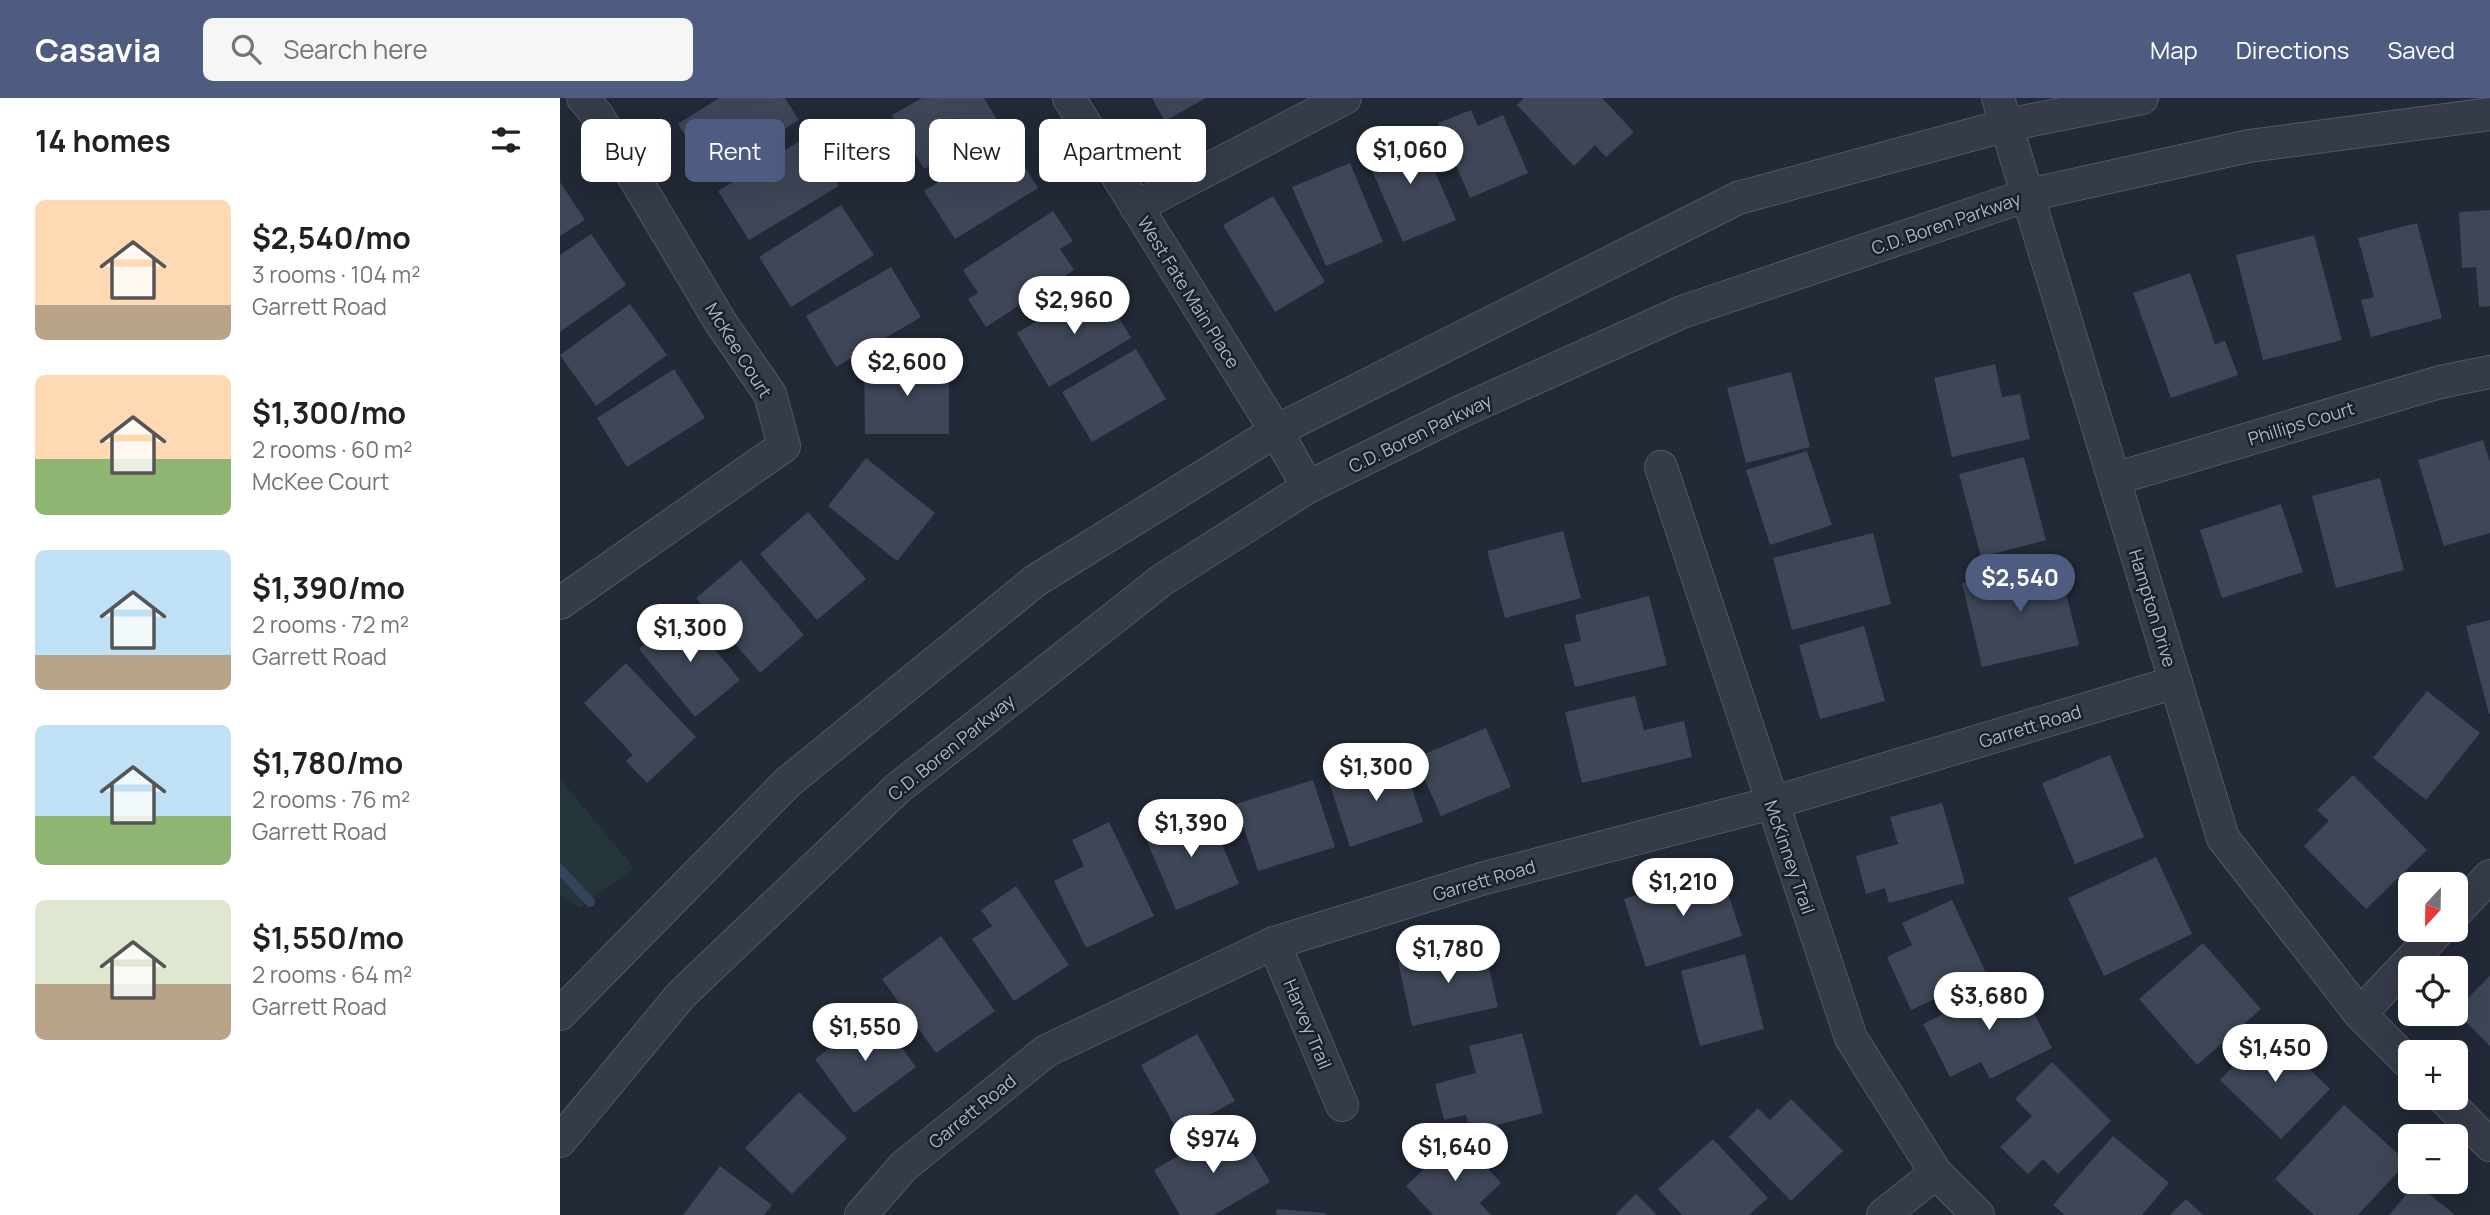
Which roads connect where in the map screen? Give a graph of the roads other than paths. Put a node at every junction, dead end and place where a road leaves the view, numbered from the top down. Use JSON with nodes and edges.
{"nodes":[{"id":1,"x":583,"y":98,"type":"edge"},
{"id":2,"x":1069,"y":98,"type":"edge"},
{"id":3,"x":1345,"y":98,"type":"edge"},
{"id":4,"x":2142,"y":98,"type":"edge"},
{"id":5,"x":2003,"y":111,"type":"edge"},
{"id":6,"x":2490,"y":114,"type":"edge"},
{"id":7,"x":2028,"y":195,"type":"junction"},
{"id":8,"x":1136,"y":207,"type":"junction"},
{"id":9,"x":2490,"y":372,"type":"edge"},
{"id":10,"x":1276,"y":431,"type":"junction"},
{"id":11,"x":1661,"y":467,"type":"dead end"},
{"id":12,"x":2114,"y":479,"type":"junction"},
{"id":13,"x":1308,"y":487,"type":"junction"},
{"id":14,"x":560,"y":603,"type":"edge"},
{"id":15,"x":2176,"y":682,"type":"junction"},
{"id":16,"x":1772,"y":803,"type":"junction"},
{"id":17,"x":2490,"y":876,"type":"edge"},
{"id":18,"x":2468,"y":899,"type":"edge"},
{"id":19,"x":2428,"y":942,"type":"edge"},
{"id":20,"x":1275,"y":943,"type":"junction"},
{"id":21,"x":560,"y":1014,"type":"edge"},
{"id":22,"x":2360,"y":1014,"type":"junction"},
{"id":23,"x":2398,"y":1052,"type":"edge"},
{"id":24,"x":1342,"y":1105,"type":"dead end"},
{"id":25,"x":2456,"y":1110,"type":"edge"},
{"id":26,"x":560,"y":1141,"type":"edge"},
{"id":27,"x":2490,"y":1145,"type":"edge"},
{"id":28,"x":1936,"y":1173,"type":"junction"},
{"id":29,"x":861,"y":1215,"type":"edge"},
{"id":30,"x":1883,"y":1215,"type":"edge"},
{"id":31,"x":1978,"y":1215,"type":"edge"}],
"edges":[{"from":1,"to":14,"type":"street","name":"McKee Court"},
{"from":2,"to":8,"type":"street","name":"West Fate Main Place"},
{"from":3,"to":8,"type":"street"},
{"from":4,"to":5,"type":"street"},
{"from":5,"to":7,"type":"street","name":"Hampton Drive"},
{"from":5,"to":10,"type":"street"},
{"from":6,"to":7,"type":"street","name":"C.D. Boren Parkway"},
{"from":7,"to":12,"type":"street","name":"Hampton Drive"},
{"from":7,"to":13,"type":"street","name":"C.D. Boren Parkway"},
{"from":8,"to":10,"type":"street","name":"West Fate Main Place"},
{"from":9,"to":12,"type":"street","name":"Phillips Court"},
{"from":10,"to":13,"type":"street","name":"West Fate Main Place"},
{"from":10,"to":21,"type":"street"},
{"from":11,"to":16,"type":"street","name":"McKinney Trail"},
{"from":12,"to":15,"type":"street","name":"Hampton Drive"},
{"from":13,"to":26,"type":"street","name":"C.D. Boren Parkway"},
{"from":15,"to":16,"type":"street","name":"Garrett Road"},
{"from":15,"to":22,"type":"street","name":"Hampton Drive"},
{"from":16,"to":20,"type":"street","name":"Garrett Road"},
{"from":16,"to":28,"type":"street","name":"McKinney Trail"},
{"from":17,"to":18,"type":"street"},
{"from":19,"to":22,"type":"street"},
{"from":20,"to":24,"type":"street","name":"Harvey Trail"},
{"from":20,"to":29,"type":"street","name":"Garrett Road"},
{"from":22,"to":23,"type":"street","name":"Hampton Drive"},
{"from":25,"to":27,"type":"street"},
{"from":28,"to":30,"type":"street"},
{"from":28,"to":31,"type":"street","name":"McKinney Trail"}]}
